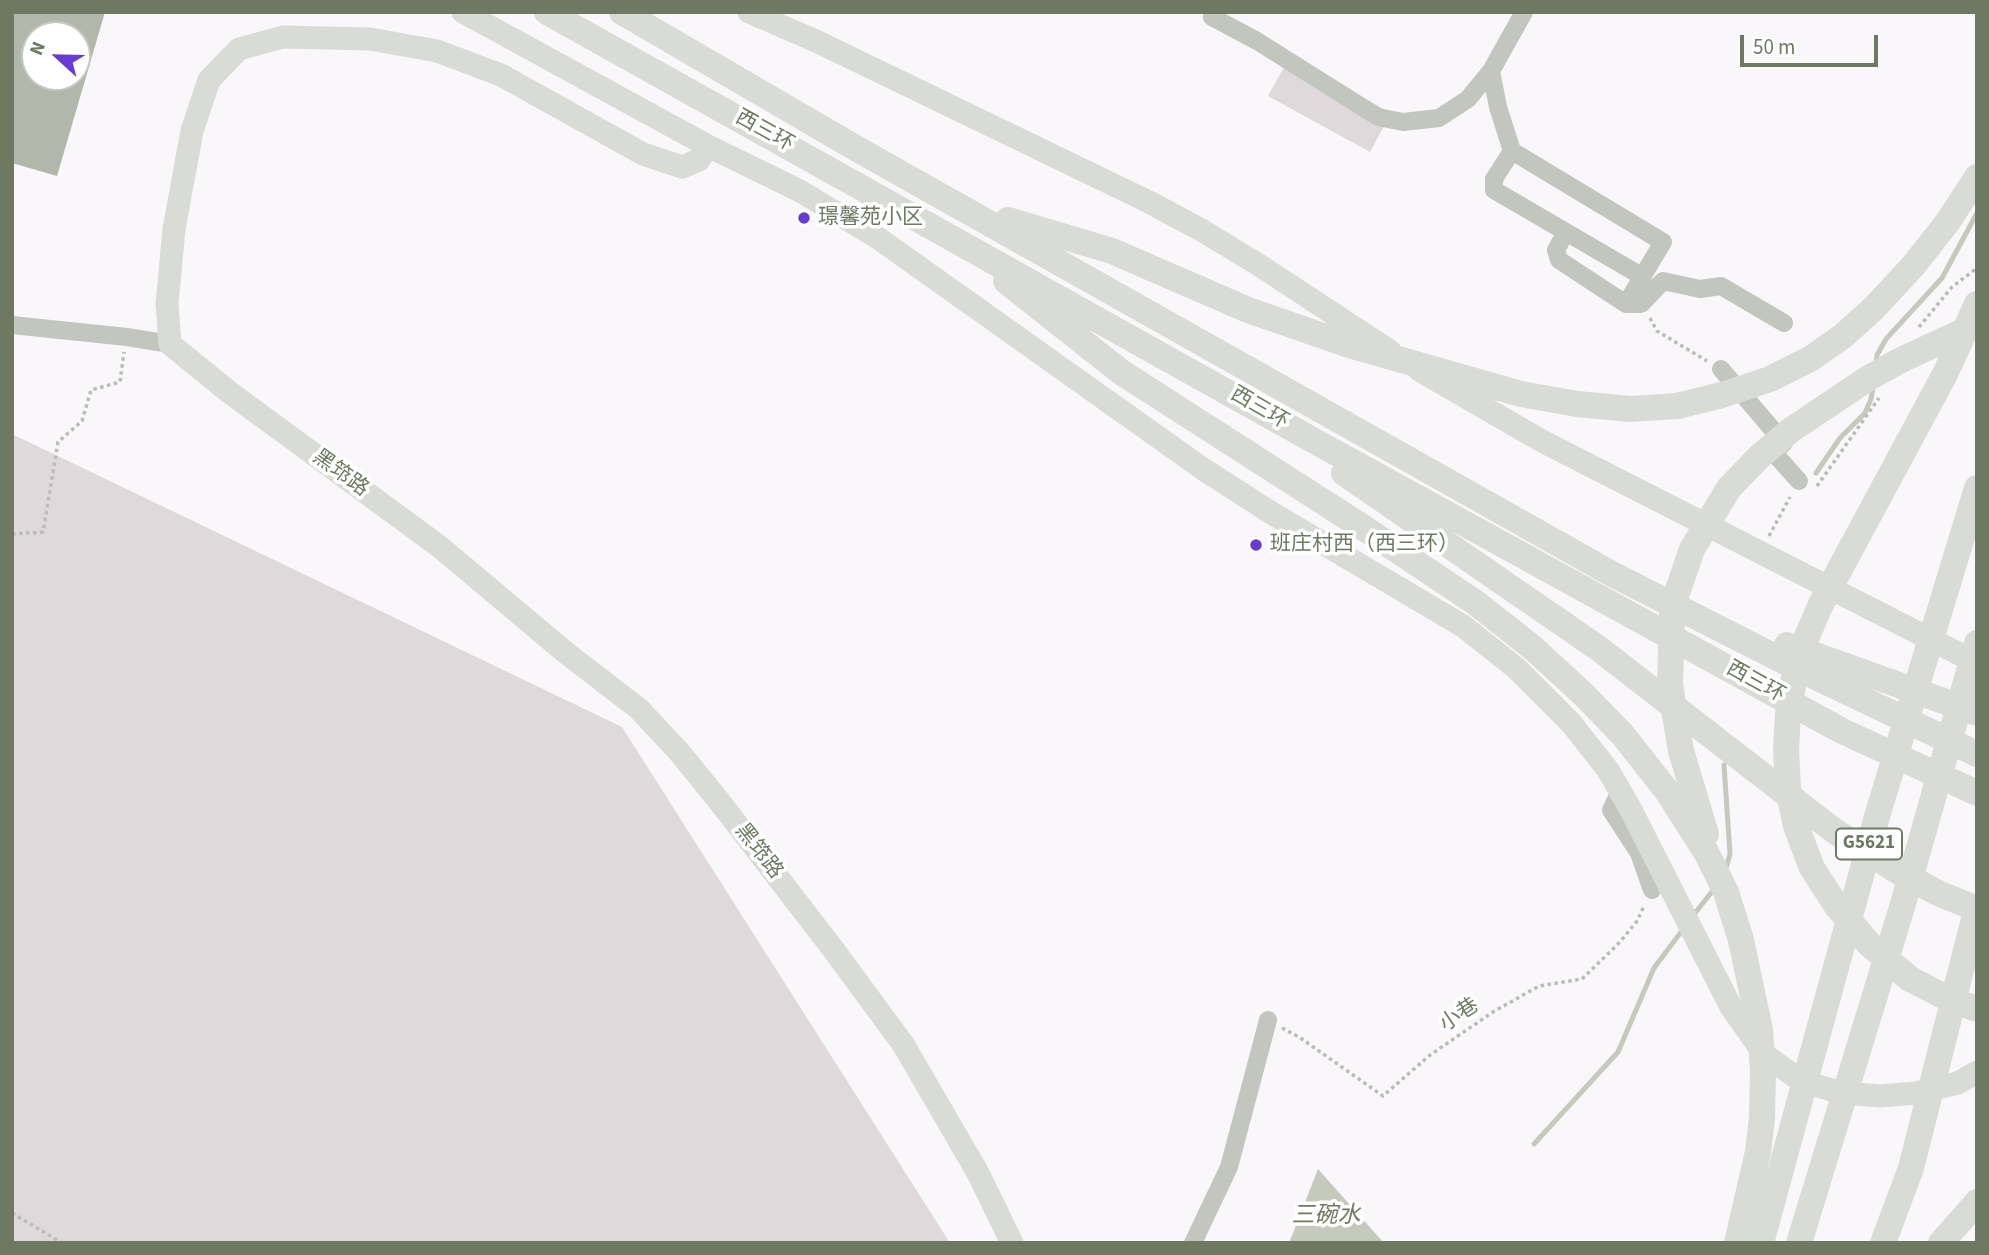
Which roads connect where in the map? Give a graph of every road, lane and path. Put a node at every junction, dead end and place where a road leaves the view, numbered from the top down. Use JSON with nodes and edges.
{"nodes":[{"id":1,"x":463,"y":12,"type":"edge"},
{"id":2,"x":547,"y":12,"type":"edge"},
{"id":3,"x":622,"y":12,"type":"edge"},
{"id":4,"x":749,"y":12,"type":"edge"},
{"id":5,"x":1213,"y":12,"type":"edge"},
{"id":6,"x":1524,"y":12,"type":"edge"},
{"id":7,"x":1491,"y":71,"type":"junction"},
{"id":8,"x":708,"y":146,"type":"junction"},
{"id":9,"x":1513,"y":150,"type":"junction"},
{"id":10,"x":1977,"y":177,"type":"edge"},
{"id":11,"x":959,"y":206,"type":"junction"},
{"id":12,"x":943,"y":232,"type":"junction"},
{"id":13,"x":1566,"y":232,"type":"junction"},
{"id":14,"x":1643,"y":277,"type":"junction"},
{"id":15,"x":1634,"y":304,"type":"junction"},
{"id":16,"x":1977,"y":304,"type":"edge"},
{"id":17,"x":1784,"y":323,"type":"dead end"},
{"id":18,"x":12,"y":325,"type":"edge"},
{"id":19,"x":1977,"y":325,"type":"edge"},
{"id":20,"x":127,"y":337,"type":"junction"},
{"id":21,"x":170,"y":344,"type":"junction"},
{"id":22,"x":1721,"y":369,"type":"joint"},
{"id":23,"x":1237,"y":397,"type":"junction"},
{"id":24,"x":1799,"y":481,"type":"joint"},
{"id":25,"x":1977,"y":488,"type":"edge"},
{"id":26,"x":12,"y":534,"type":"edge"},
{"id":27,"x":1769,"y":536,"type":"dead end"},
{"id":28,"x":1656,"y":597,"type":"junction"},
{"id":29,"x":1977,"y":643,"type":"edge"},
{"id":30,"x":1977,"y":663,"type":"edge"},
{"id":31,"x":1977,"y":713,"type":"edge"},
{"id":32,"x":1977,"y":754,"type":"edge"},
{"id":33,"x":1620,"y":791,"type":"junction"},
{"id":34,"x":1977,"y":793,"type":"edge"},
{"id":35,"x":1651,"y":890,"type":"joint"},
{"id":36,"x":1726,"y":892,"type":"junction"},
{"id":37,"x":1977,"y":908,"type":"edge"},
{"id":38,"x":1977,"y":1009,"type":"edge"},
{"id":39,"x":1268,"y":1020,"type":"joint"},
{"id":40,"x":1977,"y":1072,"type":"edge"},
{"id":41,"x":1977,"y":1202,"type":"edge"},
{"id":42,"x":1760,"y":1203,"type":"junction"},
{"id":43,"x":12,"y":1213,"type":"edge"},
{"id":44,"x":1802,"y":1230,"type":"edge"},
{"id":45,"x":62,"y":1243,"type":"edge"},
{"id":46,"x":1012,"y":1243,"type":"edge"},
{"id":47,"x":1193,"y":1243,"type":"edge"},
{"id":48,"x":1737,"y":1243,"type":"edge"},
{"id":49,"x":1761,"y":1243,"type":"edge"},
{"id":50,"x":1883,"y":1243,"type":"edge"},
{"id":51,"x":1941,"y":1243,"type":"edge"}],
"edges":[{"from":1,"to":8,"type":"main road"},
{"from":2,"to":12,"type":"highway","name":"西三环"},
{"from":3,"to":11,"type":"highway","name":"西三环"},
{"from":4,"to":30,"type":"main road"},
{"from":5,"to":7,"type":"street"},
{"from":6,"to":7,"type":"street"},
{"from":7,"to":9,"type":"street"},
{"from":8,"to":21,"type":"main road"},
{"from":8,"to":33,"type":"main road"},
{"from":9,"to":13,"type":"street"},
{"from":9,"to":14,"type":"street"},
{"from":10,"to":11,"type":"highway"},
{"from":11,"to":28,"type":"highway","name":"西三环"},
{"from":12,"to":23,"type":"highway","name":"西三环"},
{"from":12,"to":36,"type":"highway"},
{"from":13,"to":14,"type":"street"},
{"from":13,"to":15,"type":"street"},
{"from":14,"to":15,"type":"street"},
{"from":15,"to":17,"type":"street"},
{"from":15,"to":22,"type":"path"},
{"from":16,"to":38,"type":"highway"},
{"from":18,"to":20,"type":"street"},
{"from":19,"to":36,"type":"highway"},
{"from":20,"to":21,"type":"street"},
{"from":20,"to":26,"type":"path"},
{"from":21,"to":46,"type":"main road","name":"黑筇路"},
{"from":22,"to":24,"type":"street"},
{"from":23,"to":34,"type":"highway","name":"西三环"},
{"from":23,"to":37,"type":"highway"},
{"from":24,"to":27,"type":"path"},
{"from":25,"to":42,"type":"highway","number":"G5621"},
{"from":28,"to":31,"type":"highway"},
{"from":28,"to":32,"type":"highway","name":"西三环"},
{"from":29,"to":44,"type":"highway","number":"G5621"},
{"from":33,"to":35,"type":"street"},
{"from":33,"to":40,"type":"main road"},
{"from":35,"to":39,"type":"path","name":"小巷"},
{"from":36,"to":42,"type":"highway"},
{"from":37,"to":50,"type":"highway"},
{"from":39,"to":47,"type":"street"},
{"from":41,"to":51,"type":"highway"},
{"from":42,"to":48,"type":"highway"},
{"from":42,"to":49,"type":"highway","number":"G5621"},
{"from":43,"to":45,"type":"path"}]}
